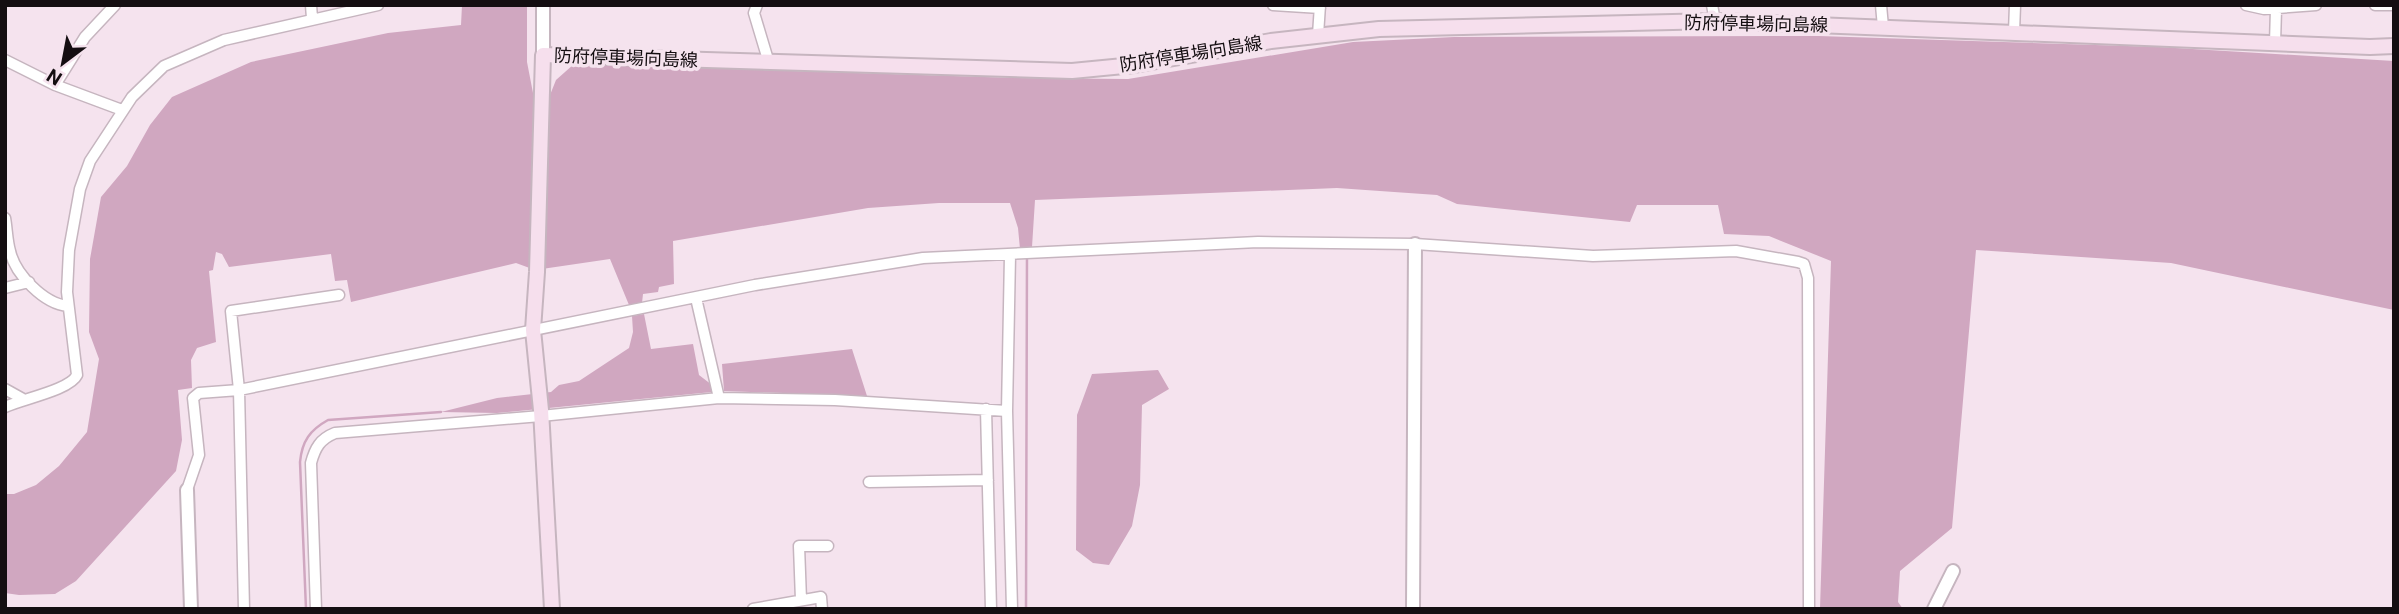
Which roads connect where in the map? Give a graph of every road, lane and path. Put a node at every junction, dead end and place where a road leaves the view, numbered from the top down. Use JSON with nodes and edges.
{"nodes":[{"id":1,"x":115,"y":5,"type":"edge"},
{"id":2,"x":310,"y":5,"type":"edge"},
{"id":3,"x":378,"y":5,"type":"edge"},
{"id":4,"x":543,"y":5,"type":"edge"},
{"id":5,"x":758,"y":5,"type":"edge"},
{"id":6,"x":1273,"y":5,"type":"edge"},
{"id":7,"x":1712,"y":5,"type":"edge"},
{"id":8,"x":1881,"y":5,"type":"edge"},
{"id":9,"x":2015,"y":5,"type":"edge"},
{"id":10,"x":2246,"y":5,"type":"edge"},
{"id":11,"x":2316,"y":5,"type":"edge"},
{"id":12,"x":2375,"y":5,"type":"edge"},
{"id":13,"x":2393,"y":5,"type":"edge"},
{"id":14,"x":1320,"y":7,"type":"edge"},
{"id":15,"x":2276,"y":9,"type":"junction"},
{"id":16,"x":312,"y":18,"type":"junction"},
{"id":17,"x":1715,"y":21,"type":"junction"},
{"id":18,"x":1883,"y":27,"type":"junction"},
{"id":19,"x":2014,"y":32,"type":"junction"},
{"id":20,"x":1318,"y":35,"type":"junction"},
{"id":21,"x":2275,"y":43,"type":"junction"},
{"id":22,"x":2394,"y":46,"type":"edge"},
{"id":23,"x":543,"y":55,"type":"junction"},
{"id":24,"x":5,"y":60,"type":"edge"},
{"id":25,"x":769,"y":63,"type":"junction"},
{"id":26,"x":55,"y":85,"type":"junction"},
{"id":27,"x":122,"y":110,"type":"junction"},
{"id":28,"x":5,"y":218,"type":"edge"},
{"id":29,"x":1415,"y":244,"type":"junction"},
{"id":30,"x":1010,"y":255,"type":"junction"},
{"id":31,"x":29,"y":282,"type":"junction"},
{"id":32,"x":5,"y":288,"type":"edge"},
{"id":33,"x":339,"y":295,"type":"dead end"},
{"id":34,"x":696,"y":298,"type":"junction"},
{"id":35,"x":68,"y":306,"type":"junction"},
{"id":36,"x":533,"y":330,"type":"junction"},
{"id":37,"x":5,"y":389,"type":"edge"},
{"id":38,"x":239,"y":390,"type":"junction"},
{"id":39,"x":719,"y":398,"type":"junction"},
{"id":40,"x":23,"y":399,"type":"junction"},
{"id":41,"x":5,"y":407,"type":"edge"},
{"id":42,"x":986,"y":409,"type":"junction"},
{"id":43,"x":1007,"y":411,"type":"junction"},
{"id":44,"x":541,"y":413,"type":"junction"},
{"id":45,"x":988,"y":480,"type":"junction"},
{"id":46,"x":869,"y":482,"type":"dead end"},
{"id":47,"x":187,"y":490,"type":"joint"},
{"id":48,"x":828,"y":546,"type":"dead end"},
{"id":49,"x":1953,"y":571,"type":"dead end"},
{"id":50,"x":802,"y":600,"type":"junction"},
{"id":51,"x":191,"y":609,"type":"edge"},
{"id":52,"x":244,"y":609,"type":"edge"},
{"id":53,"x":316,"y":609,"type":"edge"},
{"id":54,"x":552,"y":609,"type":"edge"},
{"id":55,"x":753,"y":609,"type":"edge"},
{"id":56,"x":822,"y":609,"type":"edge"},
{"id":57,"x":992,"y":609,"type":"edge"},
{"id":58,"x":1012,"y":609,"type":"edge"},
{"id":59,"x":1413,"y":609,"type":"edge"},
{"id":60,"x":1809,"y":609,"type":"edge"},
{"id":61,"x":1934,"y":609,"type":"edge"}],
"edges":[{"from":1,"to":26,"type":"street"},
{"from":2,"to":16,"type":"street"},
{"from":3,"to":16,"type":"street"},
{"from":4,"to":23,"type":"street"},
{"from":5,"to":25,"type":"street"},
{"from":6,"to":14,"type":"street"},
{"from":7,"to":17,"type":"street"},
{"from":8,"to":18,"type":"street"},
{"from":9,"to":19,"type":"street"},
{"from":10,"to":15,"type":"street"},
{"from":11,"to":15,"type":"street"},
{"from":12,"to":13,"type":"street"},
{"from":14,"to":20,"type":"street"},
{"from":15,"to":21,"type":"street"},
{"from":16,"to":27,"type":"street"},
{"from":17,"to":18,"type":"main road","name":"防府停車場向島線"},
{"from":17,"to":20,"type":"main road","name":"防府停車場向島線"},
{"from":18,"to":19,"type":"main road","name":"防府停車場向島線"},
{"from":19,"to":21,"type":"main road","name":"防府停車場向島線"},
{"from":20,"to":25,"type":"main road","name":"防府停車場向島線"},
{"from":21,"to":22,"type":"main road","name":"防府停車場向島線"},
{"from":23,"to":25,"type":"main road","name":"防府停車場向島線"},
{"from":23,"to":36,"type":"main road","name":"防府停車場向島線"},
{"from":24,"to":26,"type":"street"},
{"from":26,"to":27,"type":"street"},
{"from":27,"to":35,"type":"street"},
{"from":28,"to":31,"type":"street"},
{"from":29,"to":30,"type":"street"},
{"from":29,"to":59,"type":"street"},
{"from":29,"to":60,"type":"street"},
{"from":30,"to":34,"type":"street"},
{"from":30,"to":43,"type":"street"},
{"from":31,"to":32,"type":"street"},
{"from":31,"to":35,"type":"street"},
{"from":33,"to":38,"type":"street"},
{"from":34,"to":36,"type":"street"},
{"from":34,"to":39,"type":"street"},
{"from":35,"to":40,"type":"street"},
{"from":36,"to":38,"type":"street"},
{"from":36,"to":44,"type":"main road","name":"防府停車場向島線"},
{"from":37,"to":40,"type":"street"},
{"from":38,"to":47,"type":"street"},
{"from":38,"to":52,"type":"street"},
{"from":39,"to":42,"type":"street"},
{"from":39,"to":44,"type":"street"},
{"from":40,"to":41,"type":"street"},
{"from":42,"to":43,"type":"street"},
{"from":42,"to":45,"type":"street"},
{"from":43,"to":58,"type":"street"},
{"from":44,"to":53,"type":"street"},
{"from":44,"to":54,"type":"main road","name":"防府停車場向島線"},
{"from":45,"to":46,"type":"street"},
{"from":45,"to":57,"type":"street"},
{"from":47,"to":51,"type":"street"},
{"from":48,"to":50,"type":"street"},
{"from":49,"to":61,"type":"street"},
{"from":50,"to":55,"type":"street"},
{"from":50,"to":56,"type":"street"}]}
